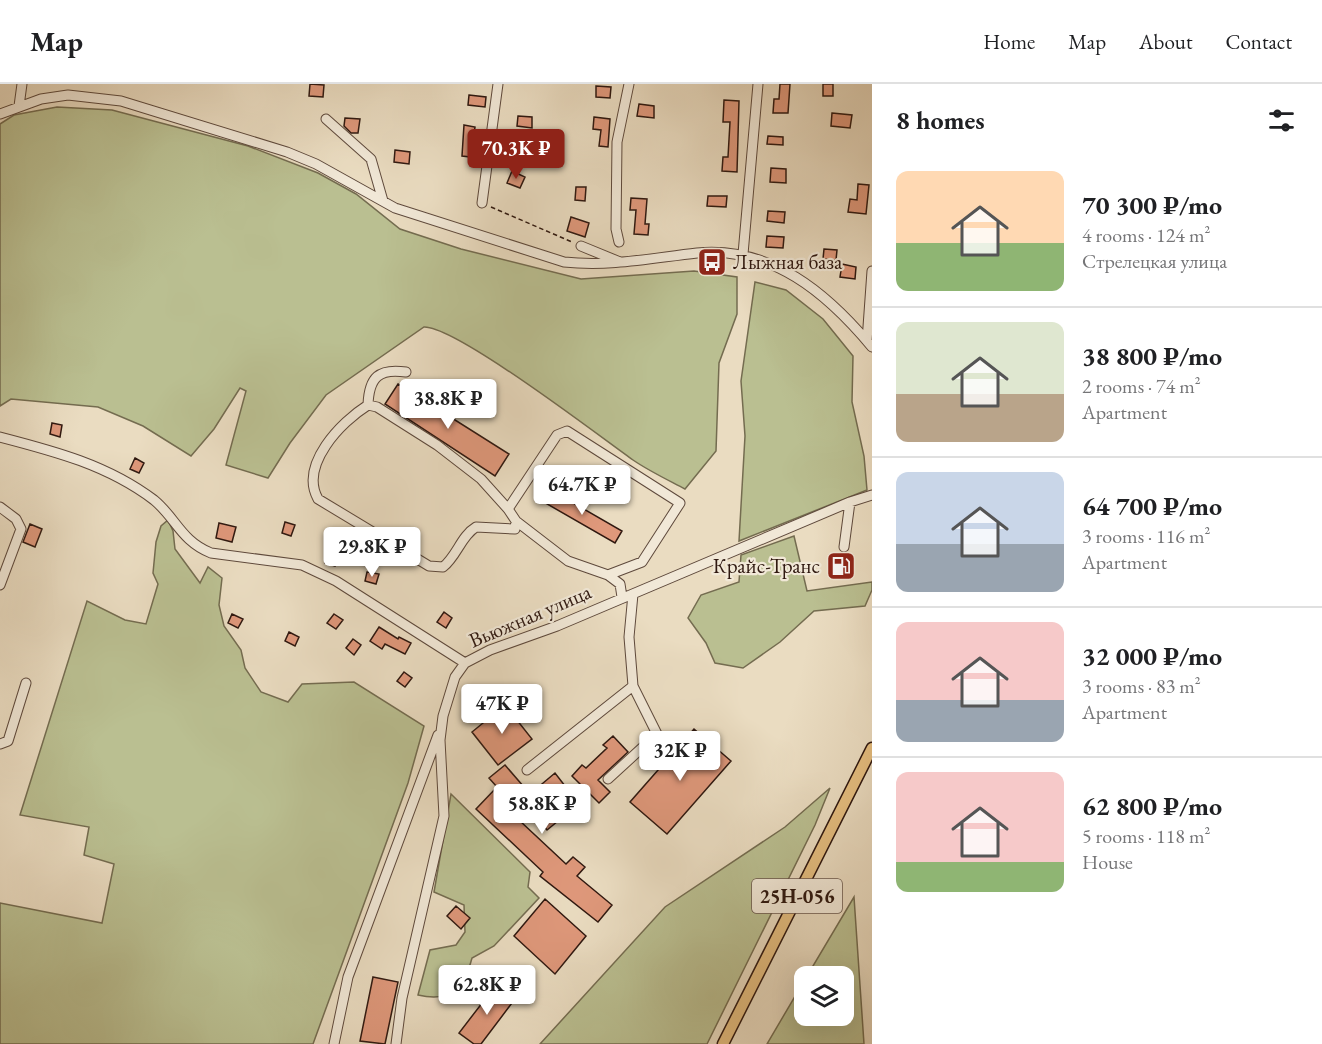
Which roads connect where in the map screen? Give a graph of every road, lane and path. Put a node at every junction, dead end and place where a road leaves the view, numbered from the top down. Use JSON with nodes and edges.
{"nodes":[{"id":1,"x":22,"y":84,"type":"edge"},
{"id":2,"x":498,"y":84,"type":"edge"},
{"id":3,"x":629,"y":84,"type":"edge"},
{"id":4,"x":758,"y":84,"type":"edge"},
{"id":5,"x":19,"y":106,"type":"junction"},
{"id":6,"x":0,"y":114,"type":"edge"},
{"id":7,"x":326,"y":119,"type":"dead end"},
{"id":8,"x":383,"y":201,"type":"junction"},
{"id":9,"x":482,"y":203,"type":"joint"},
{"id":10,"x":619,"y":242,"type":"dead end"},
{"id":11,"x":581,"y":246,"type":"joint"},
{"id":12,"x":743,"y":254,"type":"junction"},
{"id":13,"x":624,"y":263,"type":"junction"},
{"id":14,"x":872,"y":271,"type":"edge"},
{"id":15,"x":869,"y":344,"type":"edge"},
{"id":16,"x":406,"y":372,"type":"dead end"},
{"id":17,"x":368,"y":405,"type":"junction"},
{"id":18,"x":0,"y":437,"type":"edge"},
{"id":19,"x":872,"y":495,"type":"edge"},
{"id":20,"x":850,"y":502,"type":"junction"},
{"id":21,"x":0,"y":507,"type":"edge"},
{"id":22,"x":508,"y":509,"type":"junction"},
{"id":23,"x":516,"y":521,"type":"junction"},
{"id":24,"x":844,"y":547,"type":"dead end"},
{"id":25,"x":608,"y":575,"type":"junction"},
{"id":26,"x":0,"y":585,"type":"edge"},
{"id":27,"x":633,"y":594,"type":"junction"},
{"id":28,"x":622,"y":597,"type":"junction"},
{"id":29,"x":465,"y":663,"type":"junction"},
{"id":30,"x":26,"y":683,"type":"dead end"},
{"id":31,"x":633,"y":686,"type":"junction"},
{"id":32,"x":442,"y":725,"type":"junction"},
{"id":33,"x":0,"y":744,"type":"edge"},
{"id":34,"x":872,"y":748,"type":"edge"},
{"id":35,"x":527,"y":770,"type":"dead end"},
{"id":36,"x":608,"y":779,"type":"dead end"},
{"id":37,"x":334,"y":1044,"type":"edge"},
{"id":38,"x":396,"y":1044,"type":"edge"},
{"id":39,"x":723,"y":1044,"type":"edge"}],
"edges":[{"from":1,"to":5,"type":"street"},
{"from":2,"to":9,"type":"street"},
{"from":3,"to":10,"type":"street"},
{"from":4,"to":12,"type":"street"},
{"from":5,"to":6,"type":"street"},
{"from":5,"to":8,"type":"street"},
{"from":7,"to":8,"type":"street"},
{"from":8,"to":13,"type":"street"},
{"from":9,"to":11,"type":"path"},
{"from":11,"to":13,"type":"street"},
{"from":12,"to":13,"type":"street"},
{"from":12,"to":15,"type":"street"},
{"from":14,"to":15,"type":"street"},
{"from":16,"to":17,"type":"street"},
{"from":17,"to":22,"type":"street"},
{"from":17,"to":23,"type":"street"},
{"from":18,"to":29,"type":"street"},
{"from":19,"to":20,"type":"street","name":"Вьюжная улица"},
{"from":20,"to":24,"type":"street"},
{"from":20,"to":27,"type":"street","name":"Вьюжная улица"},
{"from":21,"to":26,"type":"street"},
{"from":22,"to":23,"type":"street"},
{"from":22,"to":25,"type":"street"},
{"from":23,"to":25,"type":"street"},
{"from":25,"to":28,"type":"street"},
{"from":27,"to":28,"type":"street","name":"Вьюжная улица"},
{"from":27,"to":31,"type":"street"},
{"from":28,"to":29,"type":"street","name":"Вьюжная улица"},
{"from":29,"to":32,"type":"street","name":"Вьюжная улица"},
{"from":30,"to":33,"type":"street"},
{"from":31,"to":35,"type":"street"},
{"from":31,"to":36,"type":"street"},
{"from":32,"to":37,"type":"street"},
{"from":32,"to":38,"type":"street","name":"Вьюжная улица"},
{"from":34,"to":39,"type":"main road","number":"25Н-056"}]}
